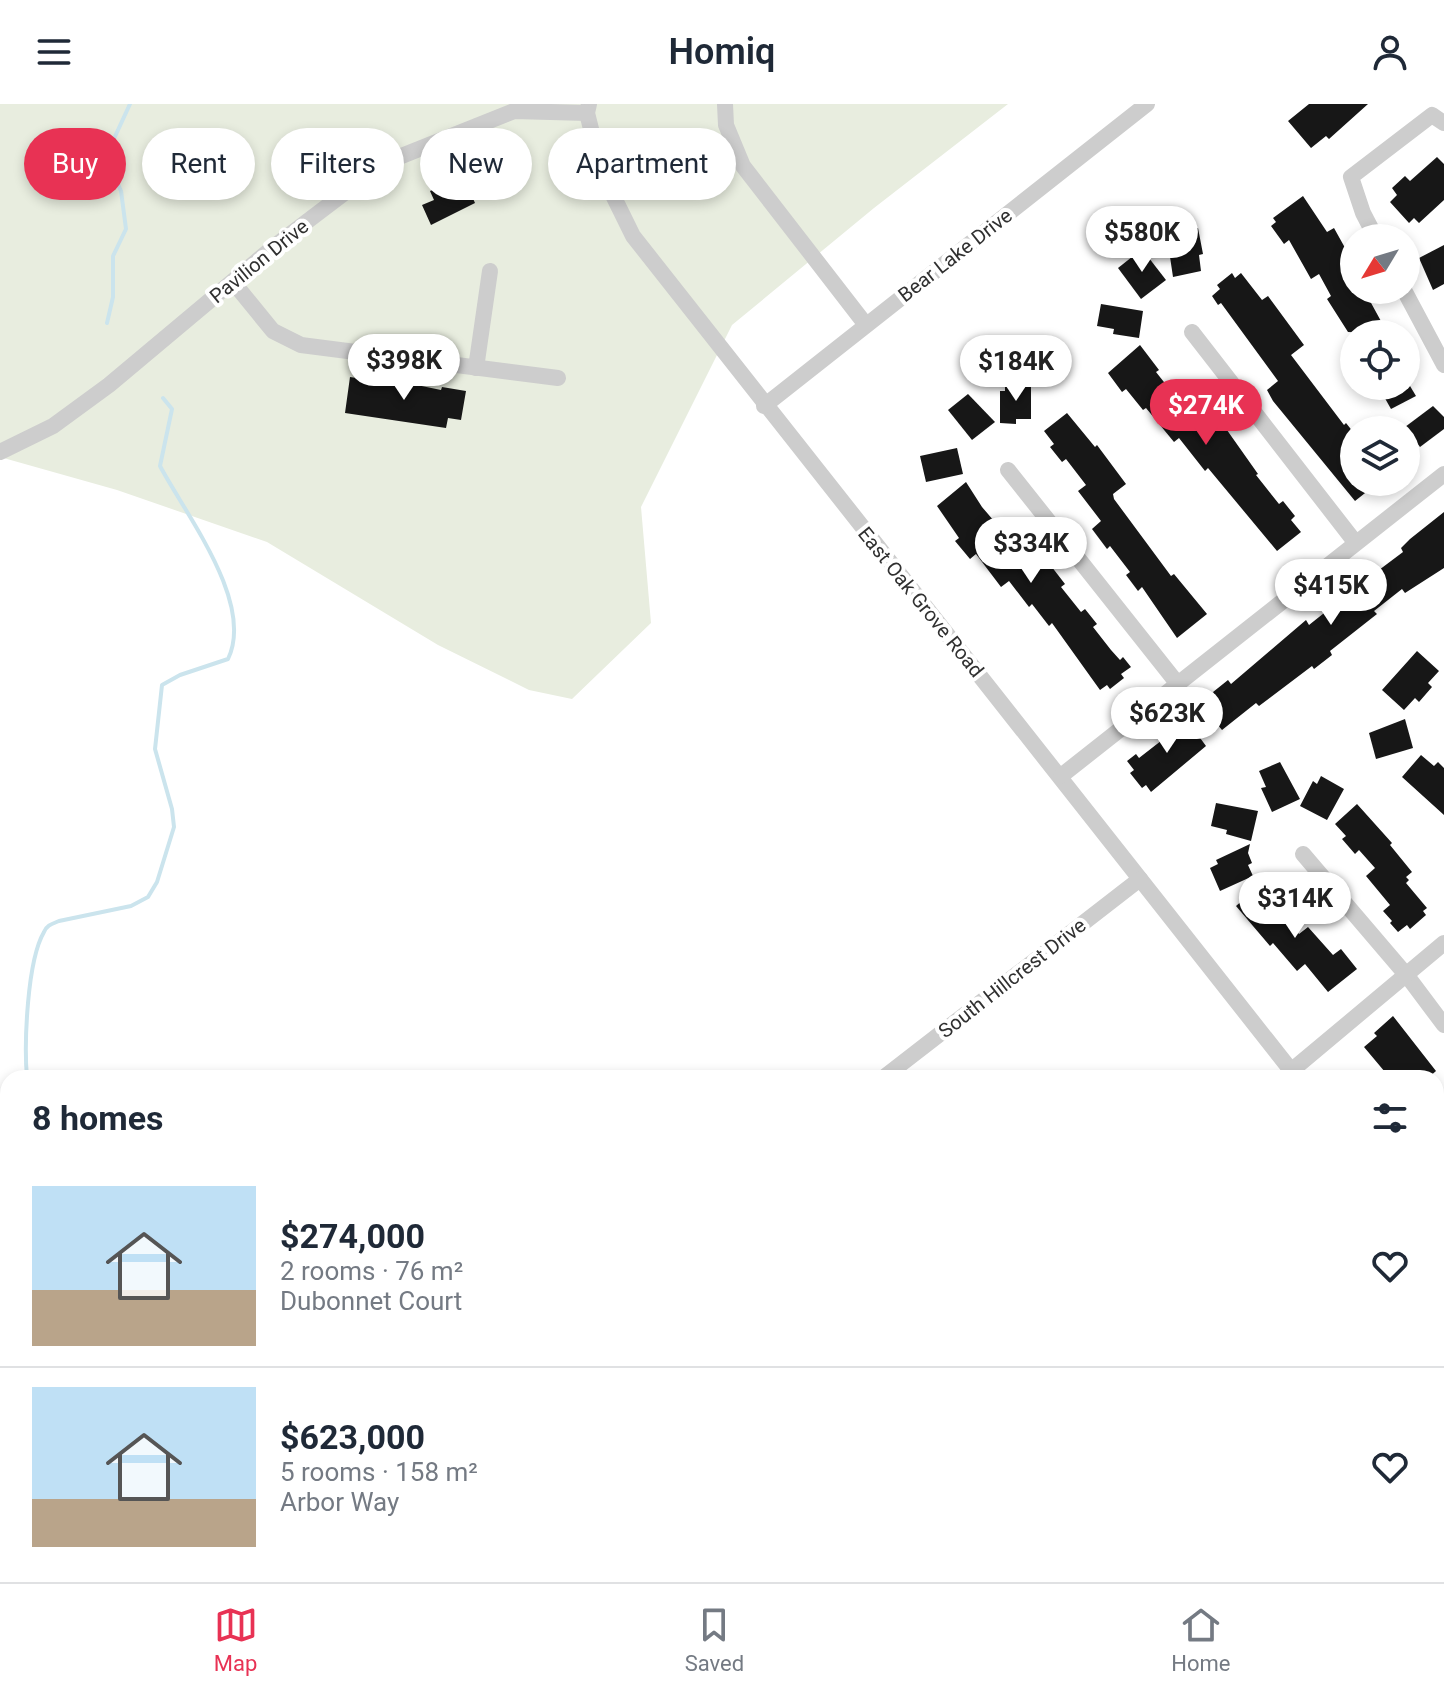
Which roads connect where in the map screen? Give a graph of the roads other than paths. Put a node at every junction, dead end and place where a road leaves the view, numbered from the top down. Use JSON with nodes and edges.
{"nodes":[{"id":1,"x":725,"y":104,"type":"edge"},
{"id":2,"x":1147,"y":104,"type":"edge"},
{"id":3,"x":588,"y":108,"type":"edge"},
{"id":4,"x":1444,"y":123,"type":"edge"},
{"id":5,"x":1369,"y":224,"type":"edge"},
{"id":6,"x":490,"y":271,"type":"dead end"},
{"id":7,"x":233,"y":282,"type":"junction"},
{"id":8,"x":1411,"y":304,"type":"edge"},
{"id":9,"x":866,"y":325,"type":"junction"},
{"id":10,"x":1192,"y":332,"type":"dead end"},
{"id":11,"x":1444,"y":365,"type":"edge"},
{"id":12,"x":476,"y":368,"type":"junction"},
{"id":13,"x":558,"y":378,"type":"dead end"},
{"id":14,"x":764,"y":406,"type":"junction"},
{"id":15,"x":0,"y":452,"type":"edge"},
{"id":16,"x":1008,"y":470,"type":"dead end"},
{"id":17,"x":1444,"y":474,"type":"edge"},
{"id":18,"x":1355,"y":542,"type":"junction"},
{"id":19,"x":1177,"y":683,"type":"junction"},
{"id":20,"x":1061,"y":776,"type":"junction"},
{"id":21,"x":1303,"y":854,"type":"dead end"},
{"id":22,"x":1140,"y":879,"type":"junction"},
{"id":23,"x":1444,"y":943,"type":"edge"},
{"id":24,"x":1408,"y":977,"type":"junction"},
{"id":25,"x":1444,"y":1025,"type":"edge"},
{"id":26,"x":893,"y":1070,"type":"edge"},
{"id":27,"x":1291,"y":1070,"type":"edge"},
{"id":28,"x":1299,"y":1070,"type":"edge"}],
"edges":[{"from":1,"to":9,"type":"street"},
{"from":2,"to":9,"type":"street","name":"Bear Lake Drive"},
{"from":3,"to":7,"type":"street","name":"Pavilion Drive"},
{"from":3,"to":14,"type":"street","name":"East Oak Grove Road"},
{"from":4,"to":5,"type":"street"},
{"from":6,"to":12,"type":"street"},
{"from":7,"to":12,"type":"street"},
{"from":7,"to":15,"type":"street","name":"Pavilion Drive"},
{"from":8,"to":11,"type":"street"},
{"from":9,"to":14,"type":"street","name":"Bear Lake Drive"},
{"from":10,"to":18,"type":"street"},
{"from":12,"to":13,"type":"street"},
{"from":14,"to":20,"type":"street","name":"East Oak Grove Road"},
{"from":16,"to":19,"type":"street"},
{"from":17,"to":18,"type":"street"},
{"from":18,"to":19,"type":"street"},
{"from":19,"to":20,"type":"street"},
{"from":20,"to":22,"type":"street","name":"East Oak Grove Road"},
{"from":21,"to":24,"type":"street"},
{"from":22,"to":26,"type":"street","name":"South Hillcrest Drive"},
{"from":22,"to":27,"type":"street","name":"East Oak Grove Road"},
{"from":23,"to":24,"type":"street"},
{"from":24,"to":25,"type":"street"},
{"from":24,"to":28,"type":"street"}]}
